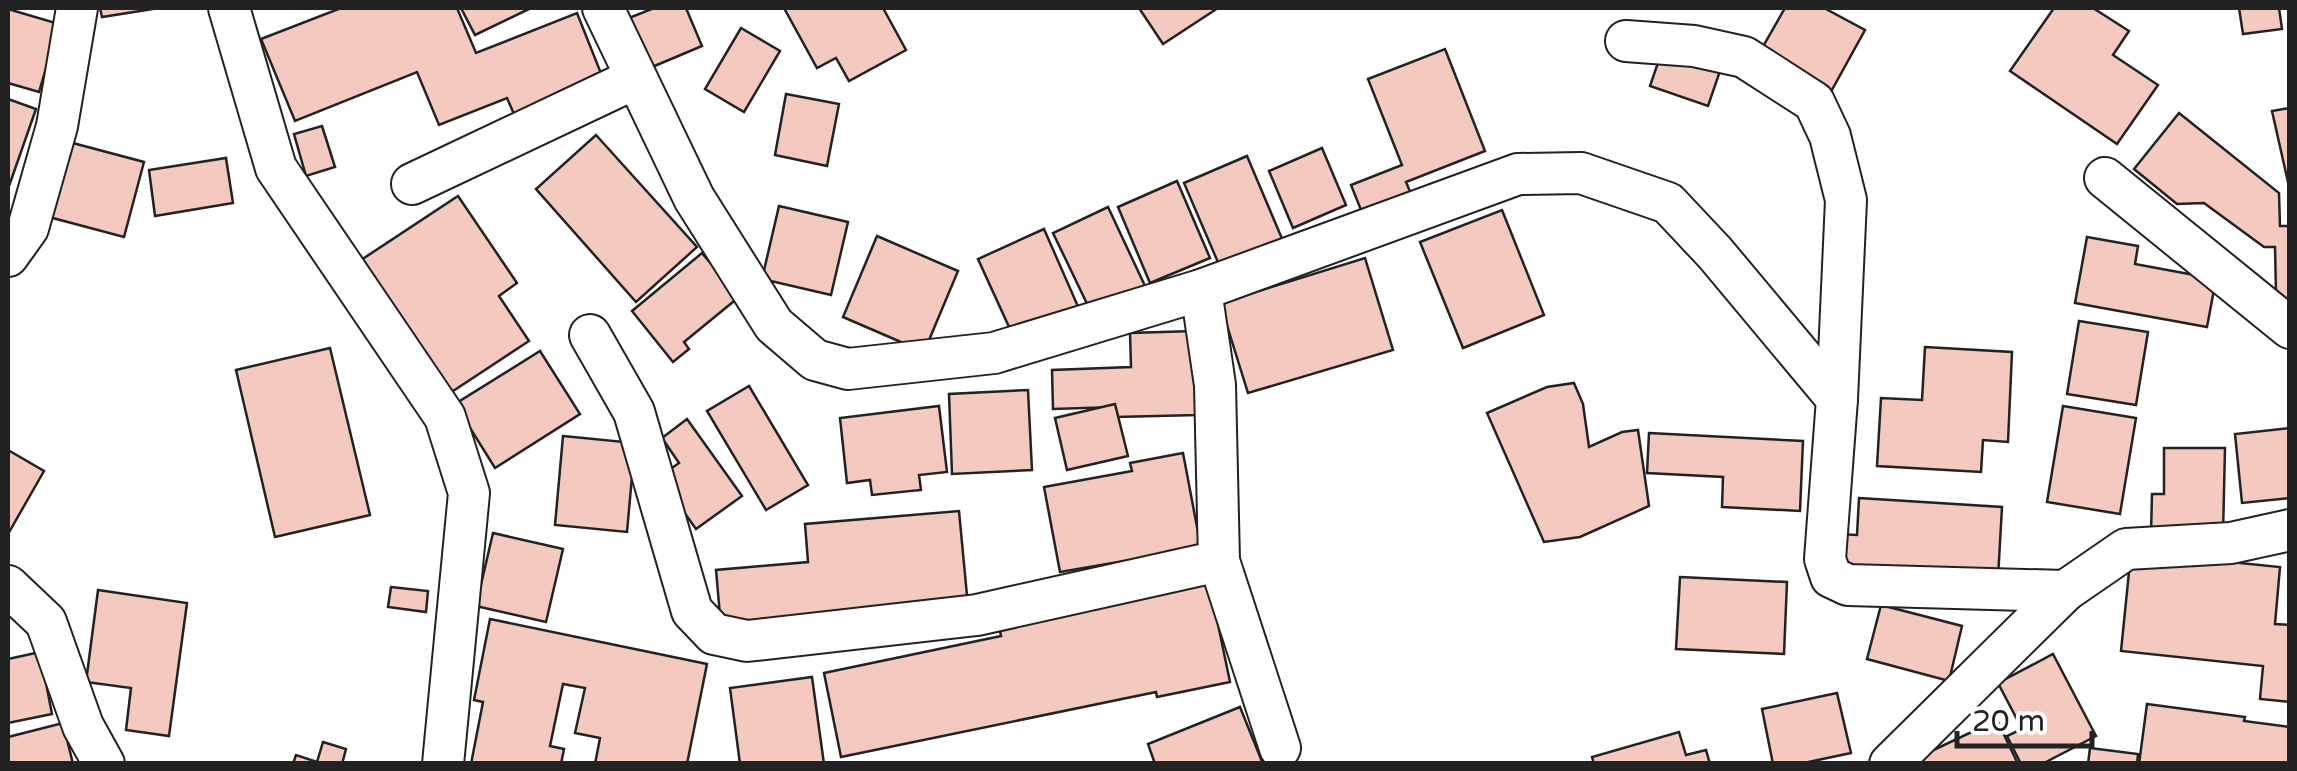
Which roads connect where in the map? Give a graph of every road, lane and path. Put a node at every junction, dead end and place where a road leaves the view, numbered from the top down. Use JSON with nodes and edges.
{"nodes":[{"id":1,"x":77,"y":8,"type":"edge"},
{"id":2,"x":229,"y":8,"type":"edge"},
{"id":3,"x":603,"y":8,"type":"edge"},
{"id":4,"x":1626,"y":41,"type":"dead end"},
{"id":5,"x":634,"y":79,"type":"junction"},
{"id":6,"x":2105,"y":178,"type":"dead end"},
{"id":7,"x":412,"y":184,"type":"dead end"},
{"id":8,"x":8,"y":256,"type":"edge"},
{"id":9,"x":1201,"y":290,"type":"junction"},
{"id":10,"x":2290,"y":328,"type":"edge"},
{"id":11,"x":590,"y":335,"type":"dead end"},
{"id":12,"x":1837,"y":399,"type":"junction"},
{"id":13,"x":2290,"y":530,"type":"edge"},
{"id":14,"x":1219,"y":561,"type":"junction"},
{"id":15,"x":8,"y":586,"type":"edge"},
{"id":16,"x":2065,"y":591,"type":"junction"},
{"id":17,"x":1280,"y":748,"type":"dead end"},
{"id":18,"x":104,"y":764,"type":"edge"},
{"id":19,"x":443,"y":764,"type":"edge"},
{"id":20,"x":1890,"y":764,"type":"edge"}],
"edges":[{"from":1,"to":8,"type":"street"},
{"from":2,"to":19,"type":"street"},
{"from":3,"to":5,"type":"street"},
{"from":4,"to":12,"type":"street"},
{"from":5,"to":7,"type":"street"},
{"from":5,"to":9,"type":"street"},
{"from":6,"to":10,"type":"street"},
{"from":9,"to":12,"type":"street"},
{"from":9,"to":14,"type":"street"},
{"from":11,"to":14,"type":"street"},
{"from":12,"to":16,"type":"street"},
{"from":13,"to":16,"type":"street"},
{"from":14,"to":17,"type":"street"},
{"from":15,"to":18,"type":"street"},
{"from":16,"to":20,"type":"street"}]}
